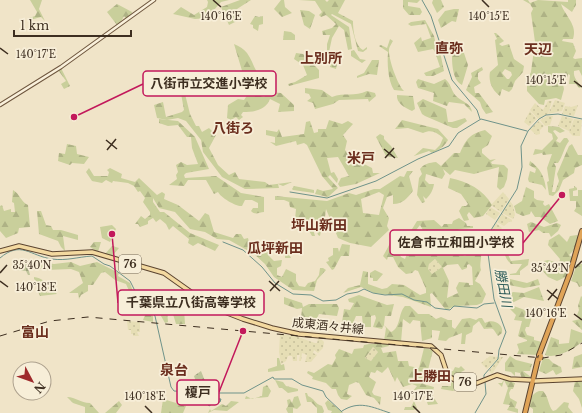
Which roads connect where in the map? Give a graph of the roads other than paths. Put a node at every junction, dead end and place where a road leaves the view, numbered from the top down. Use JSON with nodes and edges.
{"nodes":[{"id":1,"x":154,"y":0,"type":"edge"},
{"id":2,"x":0,"y":105,"type":"edge"},
{"id":3,"x":582,"y":231,"type":"edge"},
{"id":4,"x":582,"y":240,"type":"edge"},
{"id":5,"x":0,"y":251,"type":"edge"},
{"id":6,"x":540,"y":357,"type":"junction"},
{"id":7,"x":582,"y":380,"type":"edge"},
{"id":8,"x":526,"y":413,"type":"edge"}],
"edges":[{"from":1,"to":2,"type":"main road"},
{"from":3,"to":6,"type":"highway"},
{"from":4,"to":6,"type":"highway"},
{"from":5,"to":7,"type":"main road","name":"成東酒々井線","number":"76"},
{"from":6,"to":8,"type":"highway"}]}
